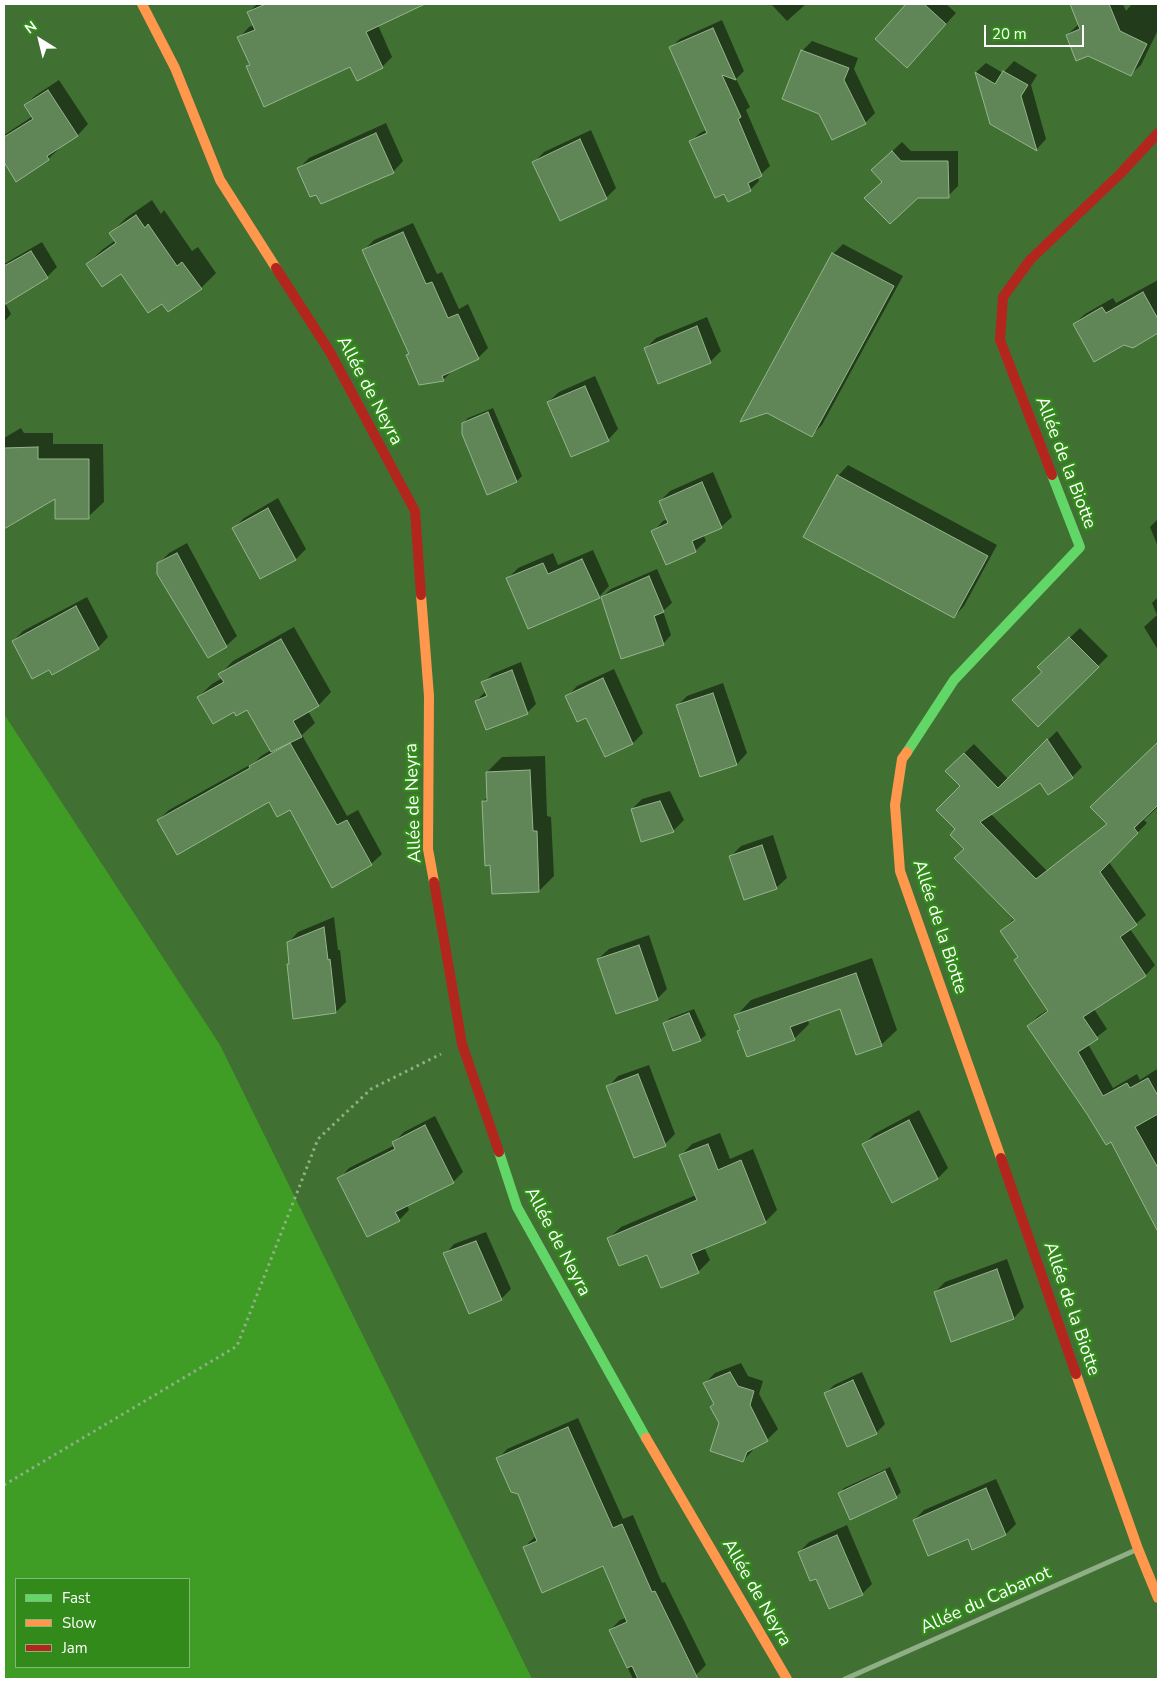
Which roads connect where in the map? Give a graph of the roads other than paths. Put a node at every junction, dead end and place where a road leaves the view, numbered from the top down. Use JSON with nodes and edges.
{"nodes":[{"id":1,"x":142,"y":4,"type":"edge"},
{"id":2,"x":1158,"y":133,"type":"edge"},
{"id":3,"x":1138,"y":1549,"type":"junction"},
{"id":4,"x":1158,"y":1598,"type":"edge"},
{"id":5,"x":787,"y":1679,"type":"edge"},
{"id":6,"x":845,"y":1679,"type":"edge"}],
"edges":[{"from":1,"to":5,"type":"street","name":"Allée de Neyra"},
{"from":2,"to":3,"type":"street","name":"Allée de la Biotte"},
{"from":3,"to":4,"type":"street","name":"Allée de la Biotte"},
{"from":3,"to":6,"type":"street","name":"Allée du Cabanot"}]}
